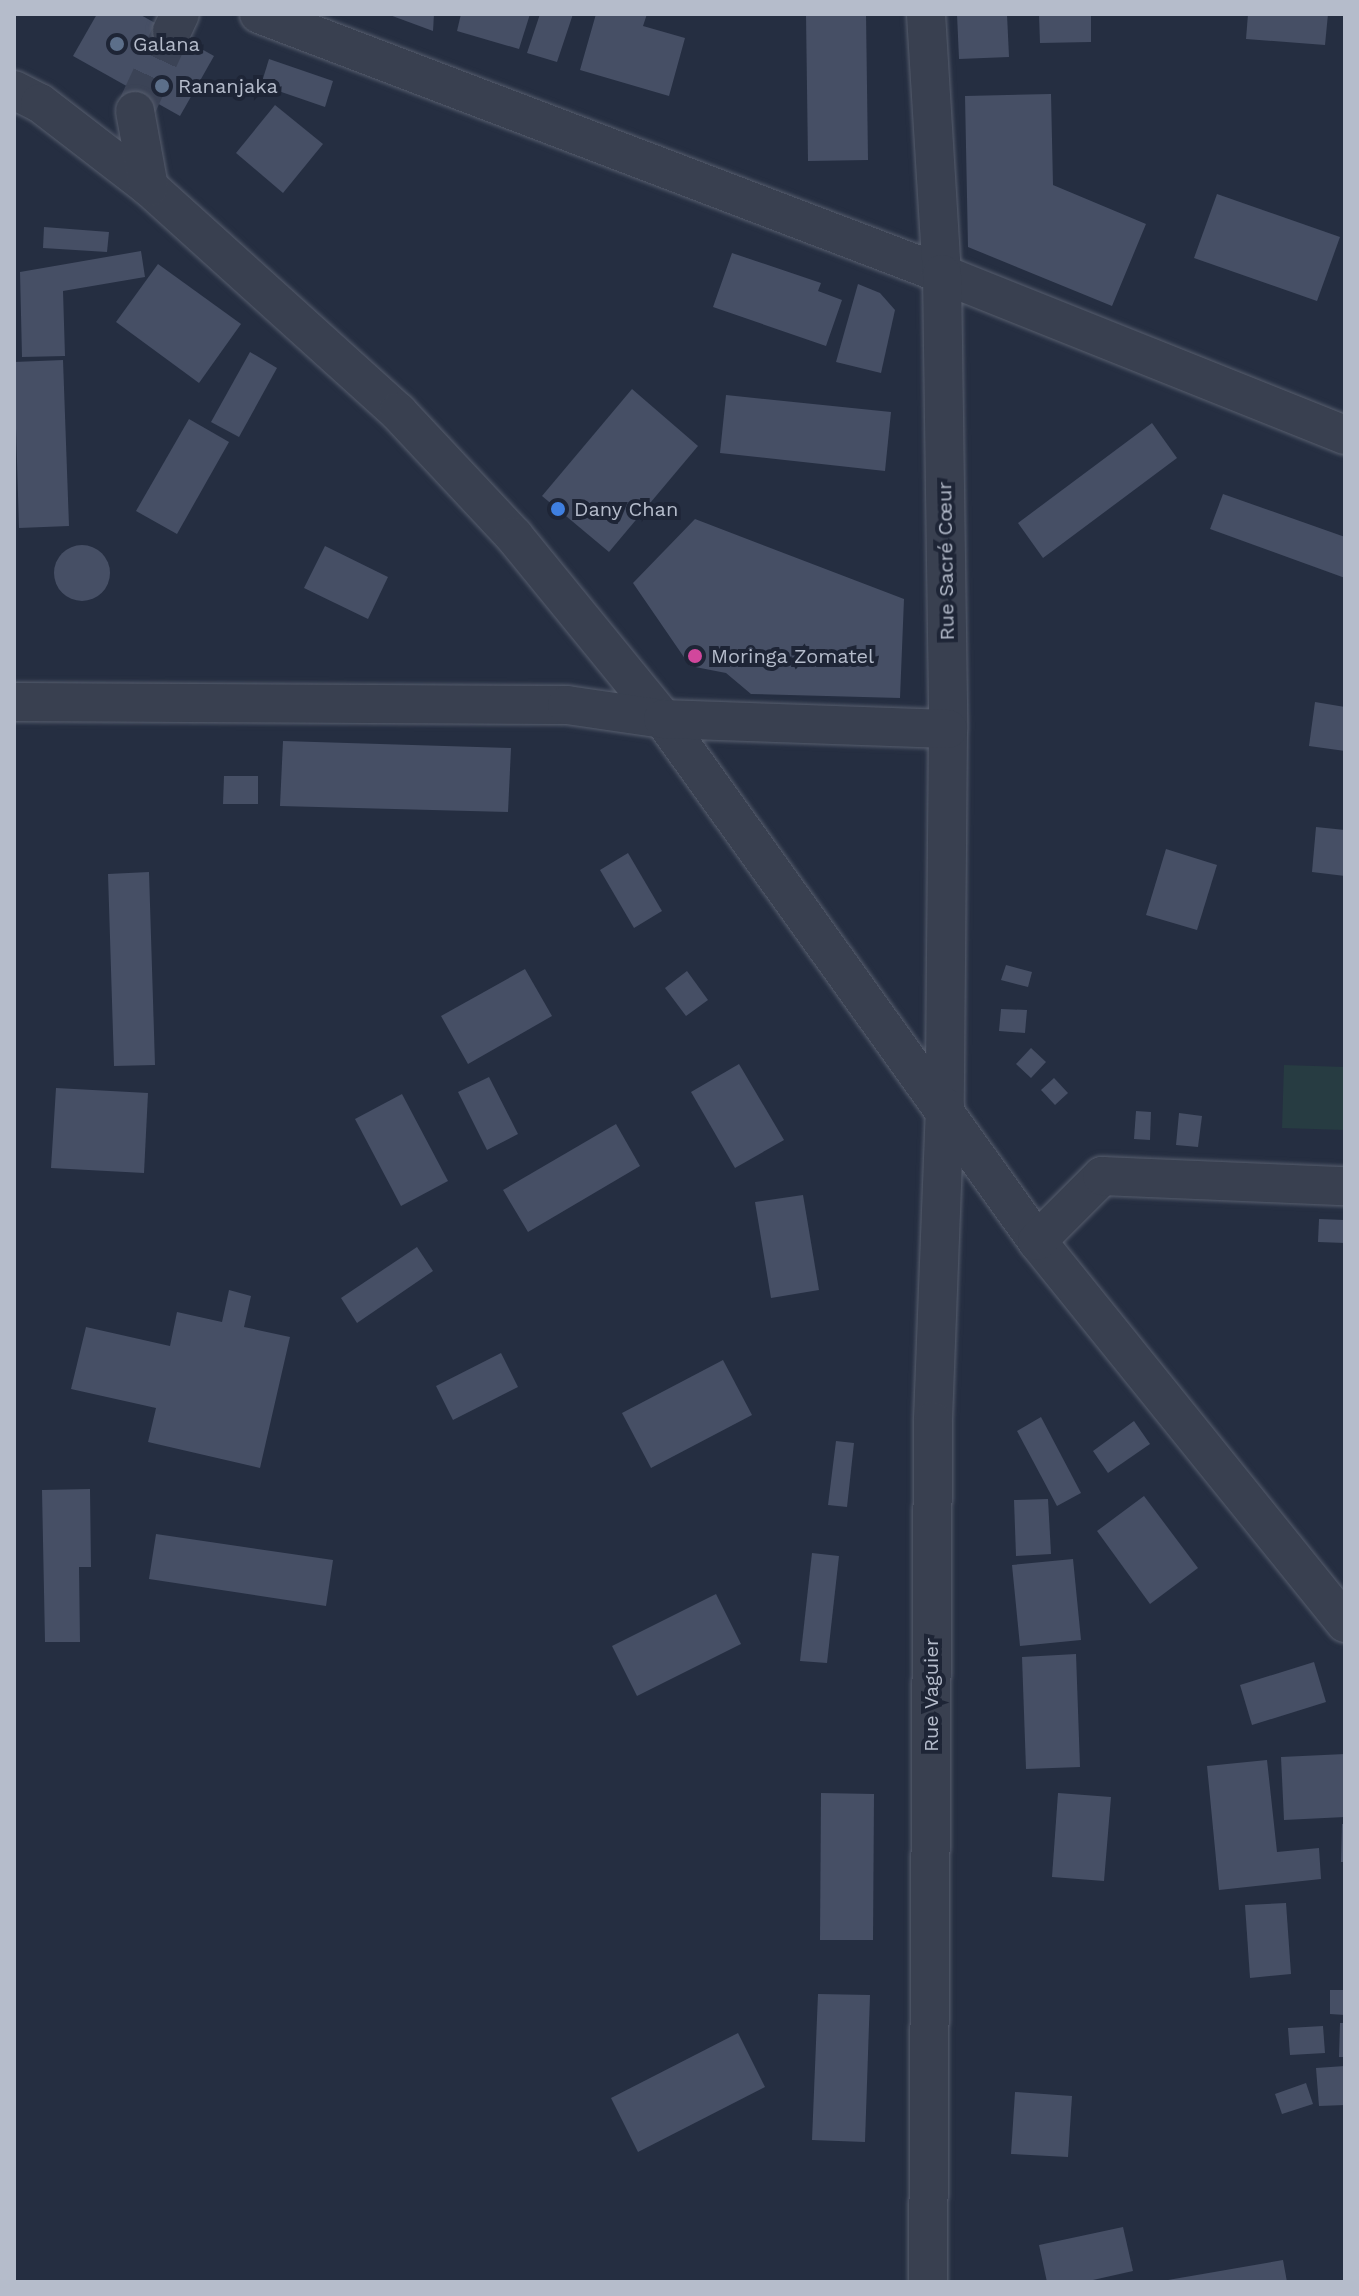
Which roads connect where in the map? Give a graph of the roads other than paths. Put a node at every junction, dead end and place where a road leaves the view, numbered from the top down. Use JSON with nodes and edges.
{"nodes":[{"id":1,"x":259,"y":14,"type":"edge"},
{"id":2,"x":926,"y":14,"type":"edge"},
{"id":3,"x":14,"y":90,"type":"edge"},
{"id":4,"x":135,"y":111,"type":"tunnel mouth"},
{"id":5,"x":149,"y":187,"type":"junction"},
{"id":6,"x":942,"y":274,"type":"junction"},
{"id":7,"x":1345,"y":435,"type":"edge"},
{"id":8,"x":14,"y":702,"type":"edge"},
{"id":9,"x":663,"y":719,"type":"junction"},
{"id":10,"x":948,"y":729,"type":"junction"},
{"id":11,"x":945,"y":1107,"type":"junction"},
{"id":12,"x":1345,"y":1186,"type":"edge"},
{"id":13,"x":1037,"y":1241,"type":"junction"},
{"id":14,"x":1345,"y":1623,"type":"edge"},
{"id":15,"x":928,"y":2282,"type":"edge"}],
"edges":[{"from":1,"to":6,"type":"street"},
{"from":2,"to":6,"type":"street","name":"Rue Sacré Cœur"},
{"from":3,"to":5,"type":"street"},
{"from":4,"to":5,"type":"street"},
{"from":5,"to":9,"type":"street"},
{"from":6,"to":7,"type":"street"},
{"from":6,"to":10,"type":"street","name":"Rue Sacré Cœur"},
{"from":8,"to":9,"type":"street"},
{"from":9,"to":10,"type":"street"},
{"from":9,"to":11,"type":"street"},
{"from":10,"to":11,"type":"street","name":"Rue Sacré Cœur"},
{"from":11,"to":13,"type":"street"},
{"from":11,"to":15,"type":"street","name":"Rue Vaguier"},
{"from":12,"to":13,"type":"street"},
{"from":13,"to":14,"type":"street"}]}
